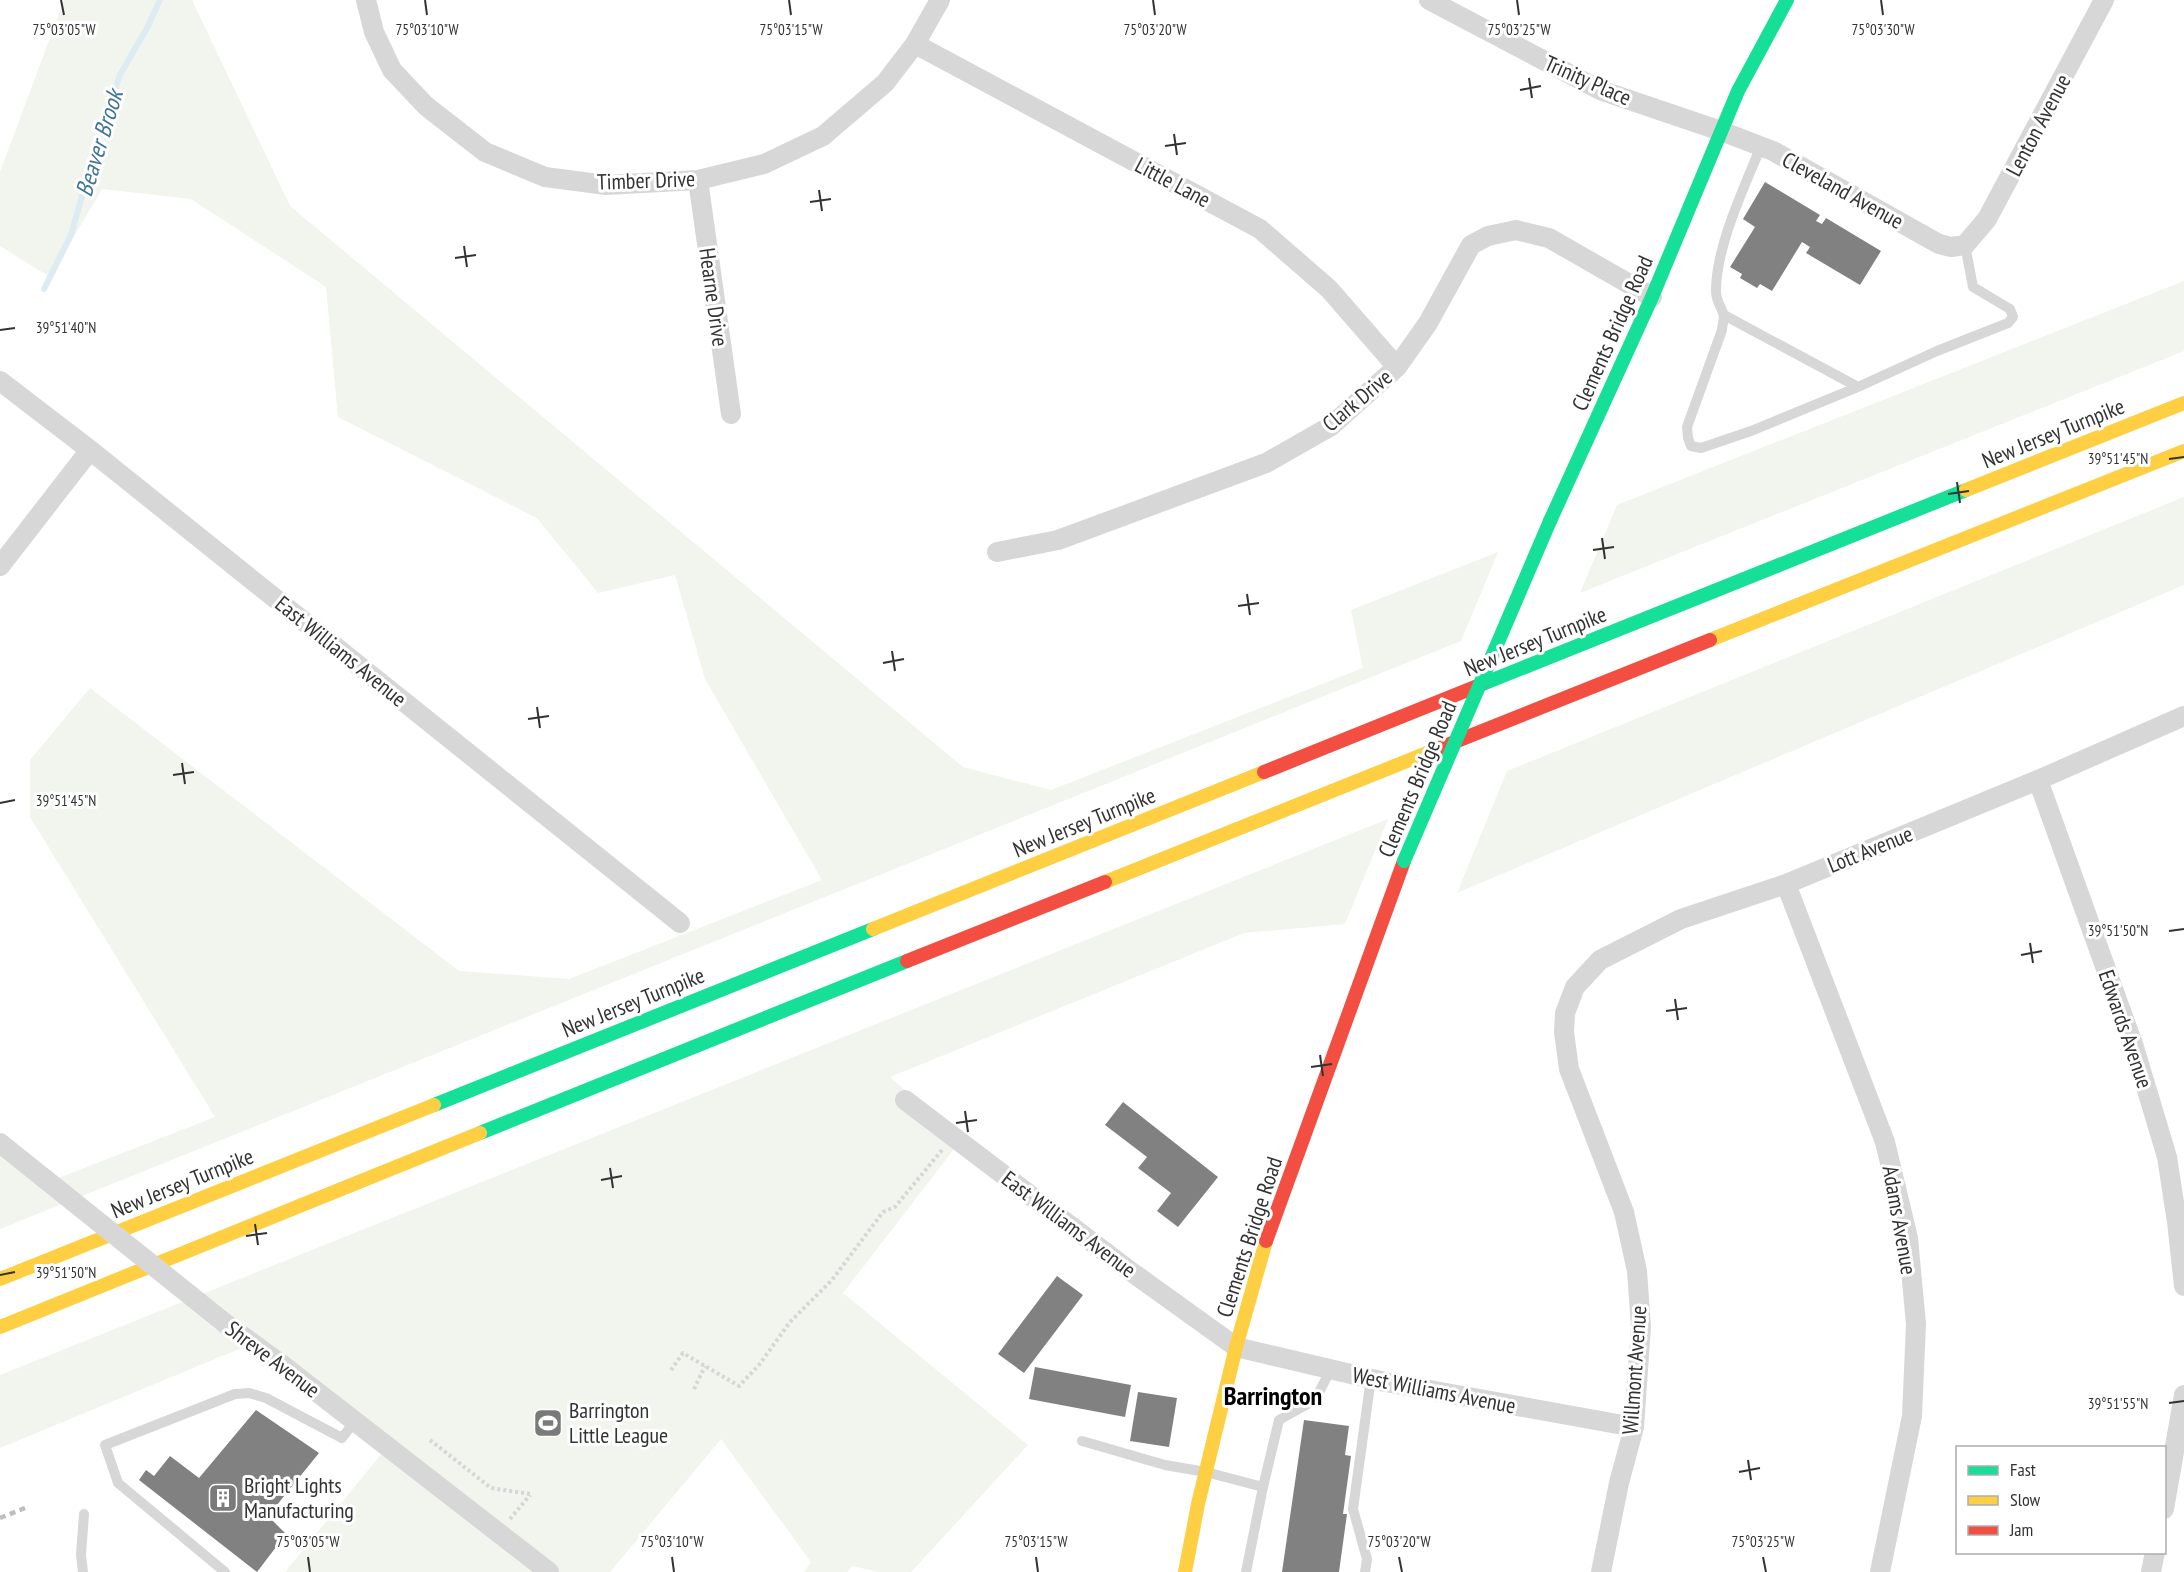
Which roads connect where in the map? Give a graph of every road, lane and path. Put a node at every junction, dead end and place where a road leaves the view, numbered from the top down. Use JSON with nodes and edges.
{"nodes":[{"id":1,"x":366,"y":0,"type":"edge"},
{"id":2,"x":940,"y":0,"type":"edge"},
{"id":3,"x":1787,"y":0,"type":"edge"},
{"id":4,"x":2104,"y":0,"type":"edge"},
{"id":5,"x":1441,"y":3,"type":"edge"},
{"id":6,"x":915,"y":44,"type":"junction"},
{"id":7,"x":1721,"y":131,"type":"junction"},
{"id":8,"x":1761,"y":146,"type":"junction"},
{"id":9,"x":698,"y":180,"type":"junction"},
{"id":10,"x":1965,"y":245,"type":"junction"},
{"id":11,"x":1652,"y":297,"type":"junction"},
{"id":12,"x":1724,"y":315,"type":"junction"},
{"id":13,"x":1396,"y":367,"type":"junction"},
{"id":14,"x":0,"y":381,"type":"edge"},
{"id":15,"x":1858,"y":387,"type":"junction"},
{"id":16,"x":2184,"y":403,"type":"edge"},
{"id":17,"x":731,"y":414,"type":"dead end"},
{"id":18,"x":90,"y":450,"type":"junction"},
{"id":19,"x":2184,"y":451,"type":"edge"},
{"id":20,"x":998,"y":552,"type":"dead end"},
{"id":21,"x":0,"y":566,"type":"edge"},
{"id":22,"x":2184,"y":716,"type":"edge"},
{"id":23,"x":2038,"y":780,"type":"junction"},
{"id":24,"x":1786,"y":884,"type":"junction"},
{"id":25,"x":680,"y":923,"type":"dead end"},
{"id":26,"x":1571,"y":998,"type":"joint"},
{"id":27,"x":904,"y":1100,"type":"dead end"},
{"id":28,"x":0,"y":1143,"type":"edge"},
{"id":29,"x":942,"y":1149,"type":"dead end"},
{"id":30,"x":0,"y":1279,"type":"edge"},
{"id":31,"x":2184,"y":1286,"type":"edge"},
{"id":32,"x":0,"y":1327,"type":"edge"},
{"id":33,"x":1236,"y":1347,"type":"junction"},
{"id":34,"x":705,"y":1366,"type":"junction"},
{"id":35,"x":1331,"y":1369,"type":"junction"},
{"id":36,"x":671,"y":1370,"type":"dead end"},
{"id":37,"x":1371,"y":1378,"type":"junction"},
{"id":38,"x":694,"y":1389,"type":"dead end"},
{"id":39,"x":2184,"y":1395,"type":"edge"},
{"id":40,"x":355,"y":1421,"type":"junction"},
{"id":41,"x":1634,"y":1427,"type":"junction"},
{"id":42,"x":430,"y":1440,"type":"dead end"},
{"id":43,"x":1082,"y":1441,"type":"dead end"},
{"id":44,"x":1206,"y":1472,"type":"junction"},
{"id":45,"x":1263,"y":1487,"type":"junction"},
{"id":46,"x":2166,"y":1498,"type":"edge"},
{"id":47,"x":84,"y":1514,"type":"dead end"},
{"id":48,"x":509,"y":1520,"type":"dead end"},
{"id":49,"x":2155,"y":1554,"type":"edge"},
{"id":50,"x":83,"y":1572,"type":"edge"},
{"id":51,"x":225,"y":1572,"type":"edge"},
{"id":52,"x":549,"y":1572,"type":"edge"},
{"id":53,"x":1185,"y":1572,"type":"edge"},
{"id":54,"x":1246,"y":1572,"type":"edge"},
{"id":55,"x":1365,"y":1572,"type":"edge"},
{"id":56,"x":1601,"y":1572,"type":"edge"},
{"id":57,"x":1880,"y":1572,"type":"edge"},
{"id":58,"x":2151,"y":1572,"type":"edge"}],
"edges":[{"from":1,"to":9,"type":"street","name":"Timber Drive"},
{"from":2,"to":6,"type":"street","name":"Timber Drive"},
{"from":3,"to":7,"type":"main road","name":"Clements Bridge Road"},
{"from":4,"to":10,"type":"street","name":"Lenton Avenue"},
{"from":5,"to":7,"type":"street","name":"Trinity Place"},
{"from":6,"to":9,"type":"street","name":"Timber Drive"},
{"from":6,"to":13,"type":"street","name":"Little Lane"},
{"from":7,"to":8,"type":"street","name":"Cleveland Avenue"},
{"from":7,"to":11,"type":"main road","name":"Clements Bridge Road"},
{"from":8,"to":10,"type":"street","name":"Cleveland Avenue"},
{"from":8,"to":12,"type":"lane"},
{"from":9,"to":17,"type":"street","name":"Hearne Drive"},
{"from":10,"to":15,"type":"lane"},
{"from":11,"to":13,"type":"street","name":"Clark Drive"},
{"from":11,"to":33,"type":"main road","name":"Clements Bridge Road","bridge":true},
{"from":12,"to":15,"type":"lane"},
{"from":12,"to":15,"type":"lane"},
{"from":13,"to":20,"type":"street","name":"Clark Drive"},
{"from":14,"to":18,"type":"street","name":"East Williams Avenue"},
{"from":16,"to":30,"type":"main road","name":"New Jersey Turnpike"},
{"from":18,"to":21,"type":"street"},
{"from":18,"to":25,"type":"street","name":"East Williams Avenue"},
{"from":19,"to":32,"type":"main road"},
{"from":22,"to":23,"type":"street","name":"Lott Avenue"},
{"from":23,"to":24,"type":"street","name":"Lott Avenue"},
{"from":23,"to":31,"type":"street","name":"Edwards Avenue"},
{"from":24,"to":26,"type":"street","name":"Lott Avenue"},
{"from":24,"to":57,"type":"street","name":"Adams Avenue"},
{"from":26,"to":41,"type":"street","name":"Willmont Avenue"},
{"from":27,"to":33,"type":"street","name":"East Williams Avenue"},
{"from":28,"to":40,"type":"street","name":"Shreve Avenue","bridge":true},
{"from":29,"to":34,"type":"path"},
{"from":33,"to":35,"type":"street","name":"West Williams Avenue"},
{"from":33,"to":44,"type":"main road","name":"Clements Bridge Road"},
{"from":34,"to":36,"type":"path"},
{"from":34,"to":38,"type":"path"},
{"from":35,"to":37,"type":"street","name":"West Williams Avenue"},
{"from":35,"to":45,"type":"lane"},
{"from":37,"to":41,"type":"street","name":"West Williams Avenue"},
{"from":37,"to":55,"type":"lane"},
{"from":39,"to":46,"type":"street"},
{"from":40,"to":51,"type":"lane"},
{"from":40,"to":52,"type":"street","name":"Shreve Avenue"},
{"from":41,"to":56,"type":"street","name":"Willmont Avenue"},
{"from":42,"to":48,"type":"path"},
{"from":43,"to":44,"type":"lane"},
{"from":44,"to":45,"type":"lane"},
{"from":44,"to":53,"type":"main road","name":"Clements Bridge Road"},
{"from":45,"to":54,"type":"lane"},
{"from":47,"to":50,"type":"lane"},
{"from":49,"to":58,"type":"street"}]}
